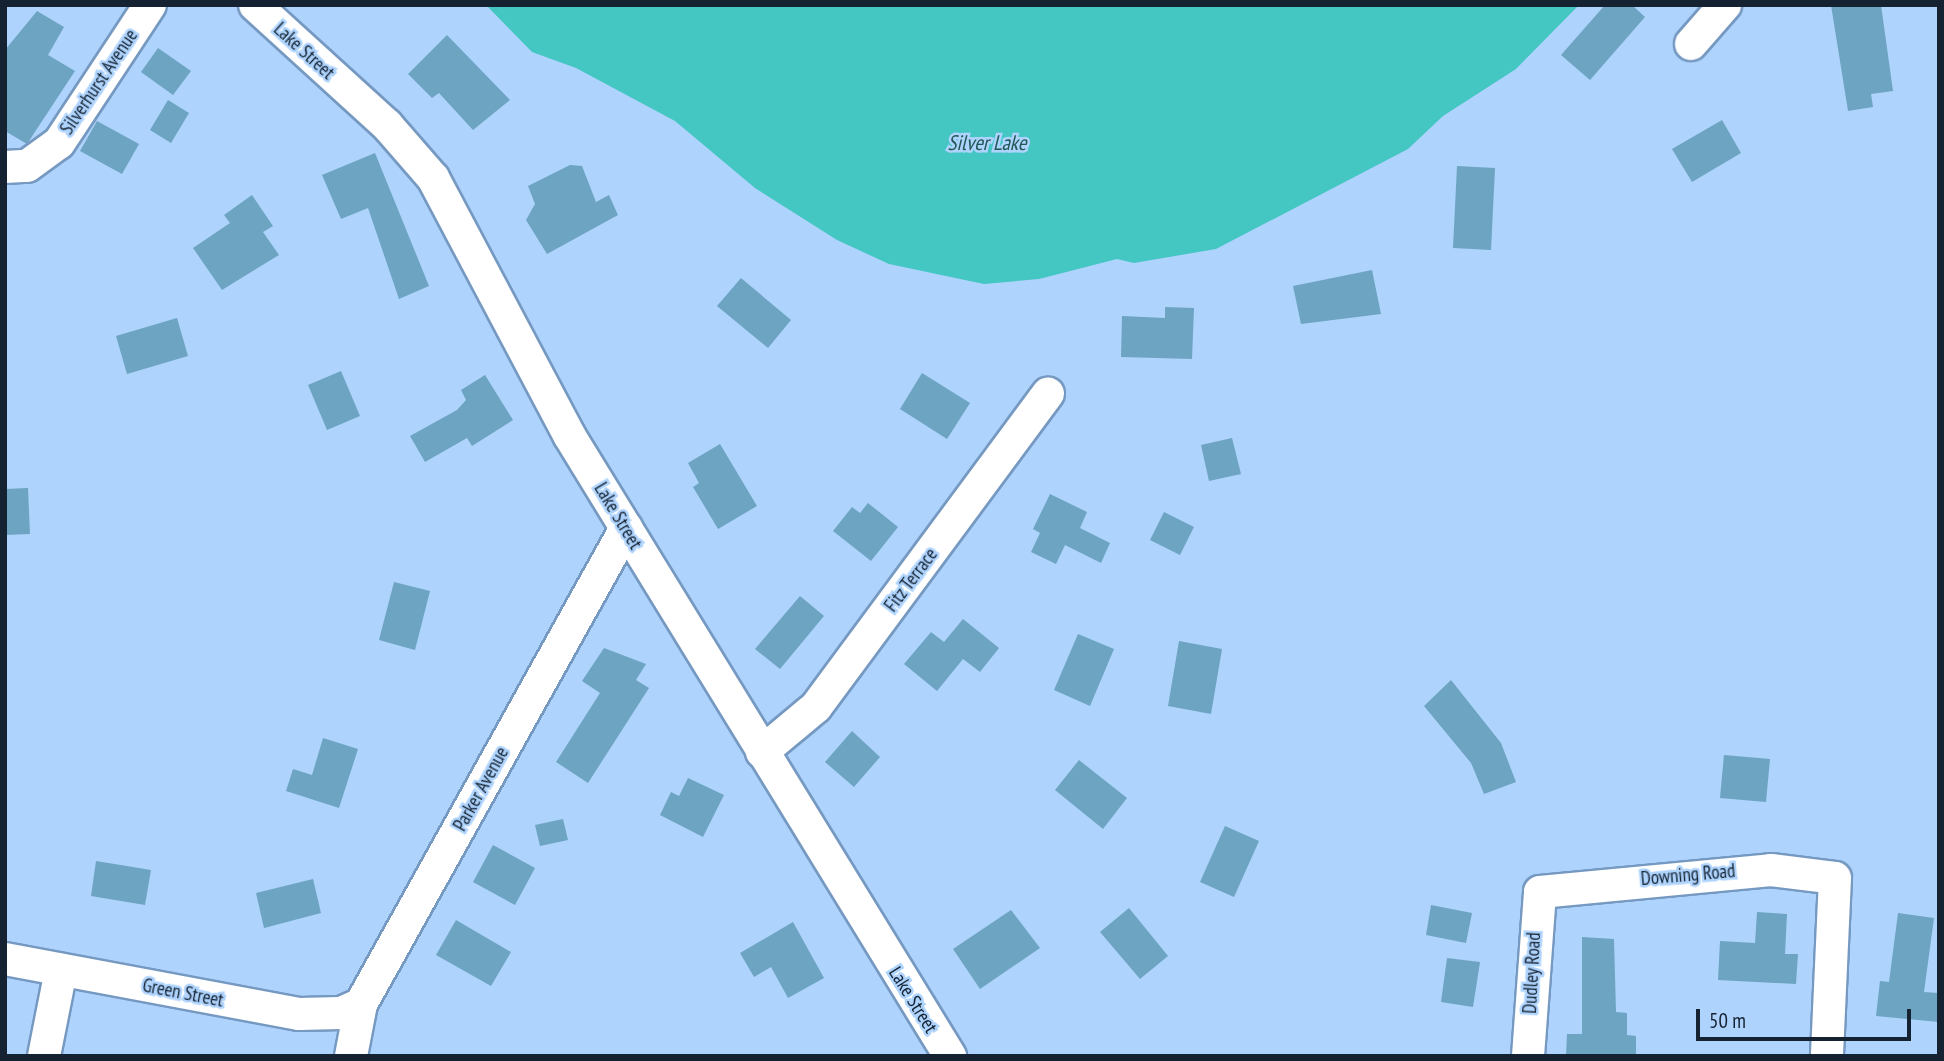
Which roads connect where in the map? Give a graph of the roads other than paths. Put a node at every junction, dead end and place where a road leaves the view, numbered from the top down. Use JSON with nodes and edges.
{"nodes":[{"id":1,"x":150,"y":5,"type":"edge"},
{"id":2,"x":255,"y":5,"type":"edge"},
{"id":3,"x":1725,"y":5,"type":"edge"},
{"id":4,"x":1691,"y":44,"type":"dead end"},
{"id":5,"x":5,"y":167,"type":"edge"},
{"id":6,"x":1048,"y":394,"type":"dead end"},
{"id":7,"x":626,"y":528,"type":"junction"},
{"id":8,"x":762,"y":752,"type":"junction"},
{"id":9,"x":1540,"y":892,"type":"joint"},
{"id":10,"x":5,"y":960,"type":"edge"},
{"id":11,"x":61,"y":970,"type":"junction"},
{"id":12,"x":361,"y":1004,"type":"junction"},
{"id":13,"x":44,"y":1056,"type":"edge"},
{"id":14,"x":351,"y":1056,"type":"edge"},
{"id":15,"x":950,"y":1056,"type":"edge"},
{"id":16,"x":1528,"y":1056,"type":"edge"},
{"id":17,"x":1828,"y":1056,"type":"edge"}],
"edges":[{"from":1,"to":5,"type":"street","name":"Silverhurst Avenue"},
{"from":2,"to":7,"type":"street","name":"Lake Street"},
{"from":3,"to":4,"type":"street"},
{"from":6,"to":8,"type":"street","name":"Fitz Terrace"},
{"from":7,"to":8,"type":"street","name":"Lake Street"},
{"from":7,"to":12,"type":"street","name":"Parker Avenue"},
{"from":8,"to":15,"type":"street","name":"Lake Street"},
{"from":9,"to":16,"type":"street","name":"Dudley Road"},
{"from":9,"to":17,"type":"street","name":"Downing Road"},
{"from":10,"to":11,"type":"street","name":"Green Street"},
{"from":11,"to":12,"type":"street","name":"Green Street"},
{"from":11,"to":13,"type":"street"},
{"from":12,"to":14,"type":"street","name":"Parker Avenue"}]}
